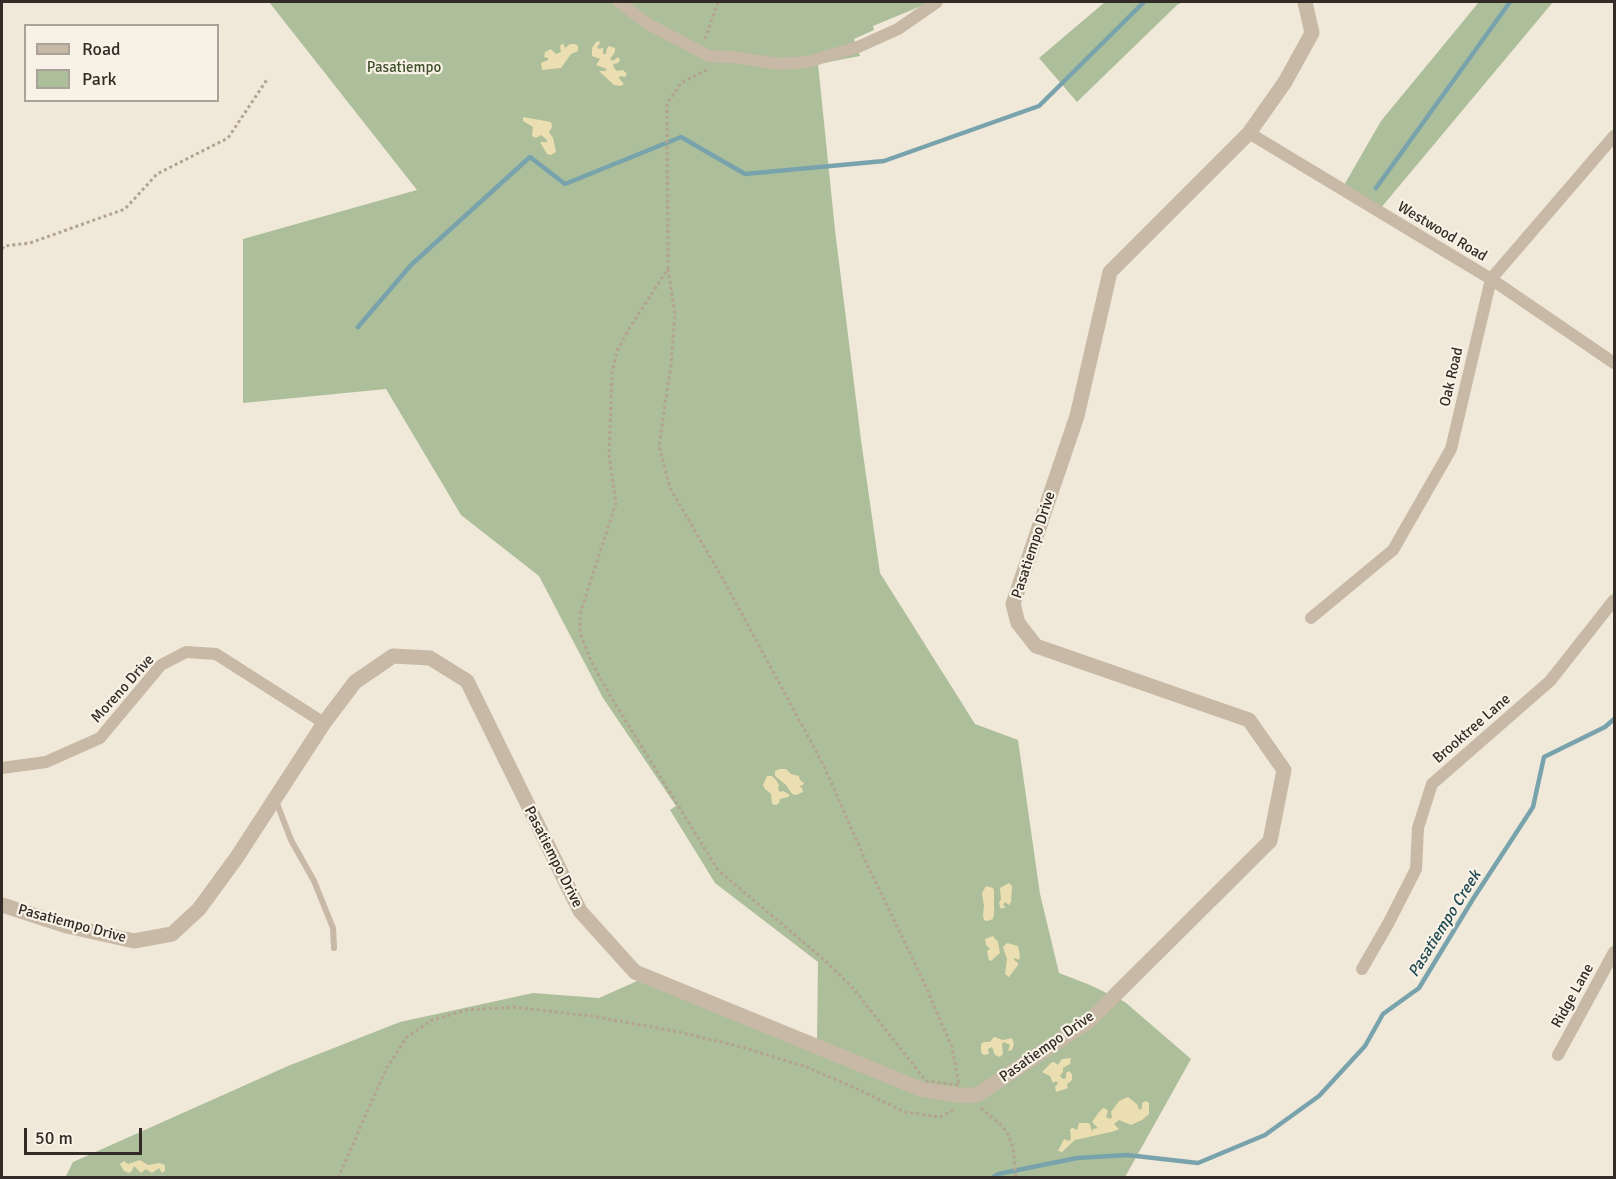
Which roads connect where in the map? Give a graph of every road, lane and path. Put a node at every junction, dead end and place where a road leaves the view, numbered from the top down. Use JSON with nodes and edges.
{"nodes":[{"id":1,"x":619,"y":2,"type":"edge"},
{"id":2,"x":937,"y":2,"type":"edge"},
{"id":3,"x":1305,"y":2,"type":"edge"},
{"id":4,"x":268,"y":78,"type":"dead end"},
{"id":5,"x":667,"y":104,"type":"dead end"},
{"id":6,"x":1249,"y":133,"type":"junction"},
{"id":7,"x":1614,"y":136,"type":"edge"},
{"id":8,"x":2,"y":249,"type":"edge"},
{"id":9,"x":668,"y":269,"type":"junction"},
{"id":10,"x":1491,"y":279,"type":"junction"},
{"id":11,"x":1614,"y":363,"type":"edge"},
{"id":12,"x":1614,"y":600,"type":"edge"},
{"id":13,"x":1311,"y":618,"type":"dead end"},
{"id":14,"x":324,"y":723,"type":"junction"},
{"id":15,"x":2,"y":768,"type":"edge"},
{"id":16,"x":275,"y":798,"type":"junction"},
{"id":17,"x":2,"y":905,"type":"edge"},
{"id":18,"x":334,"y":948,"type":"dead end"},
{"id":19,"x":1614,"y":952,"type":"edge"},
{"id":20,"x":1362,"y":969,"type":"dead end"},
{"id":21,"x":1558,"y":1055,"type":"dead end"},
{"id":22,"x":959,"y":1090,"type":"junction"},
{"id":23,"x":982,"y":1108,"type":"dead end"},
{"id":24,"x":338,"y":1178,"type":"edge"},
{"id":25,"x":1016,"y":1178,"type":"edge"}],
"edges":[{"from":1,"to":2,"type":"street"},
{"from":3,"to":6,"type":"street","name":"Pasatiempo Drive"},
{"from":4,"to":8,"type":"path"},
{"from":5,"to":9,"type":"path"},
{"from":6,"to":10,"type":"street","name":"Westwood Road"},
{"from":6,"to":22,"type":"street","name":"Pasatiempo Drive"},
{"from":7,"to":10,"type":"street","name":"Oak Road"},
{"from":9,"to":22,"type":"path"},
{"from":9,"to":22,"type":"path"},
{"from":10,"to":11,"type":"street","name":"Westwood Road"},
{"from":10,"to":13,"type":"street","name":"Oak Road"},
{"from":12,"to":20,"type":"street","name":"Brooktree Lane"},
{"from":14,"to":15,"type":"street","name":"Moreno Drive"},
{"from":14,"to":16,"type":"street","name":"Pasatiempo Drive"},
{"from":14,"to":22,"type":"street","name":"Pasatiempo Drive"},
{"from":16,"to":17,"type":"street","name":"Pasatiempo Drive"},
{"from":16,"to":18,"type":"lane"},
{"from":19,"to":21,"type":"street","name":"Ridge Lane"},
{"from":22,"to":24,"type":"path"},
{"from":23,"to":25,"type":"path"}]}
